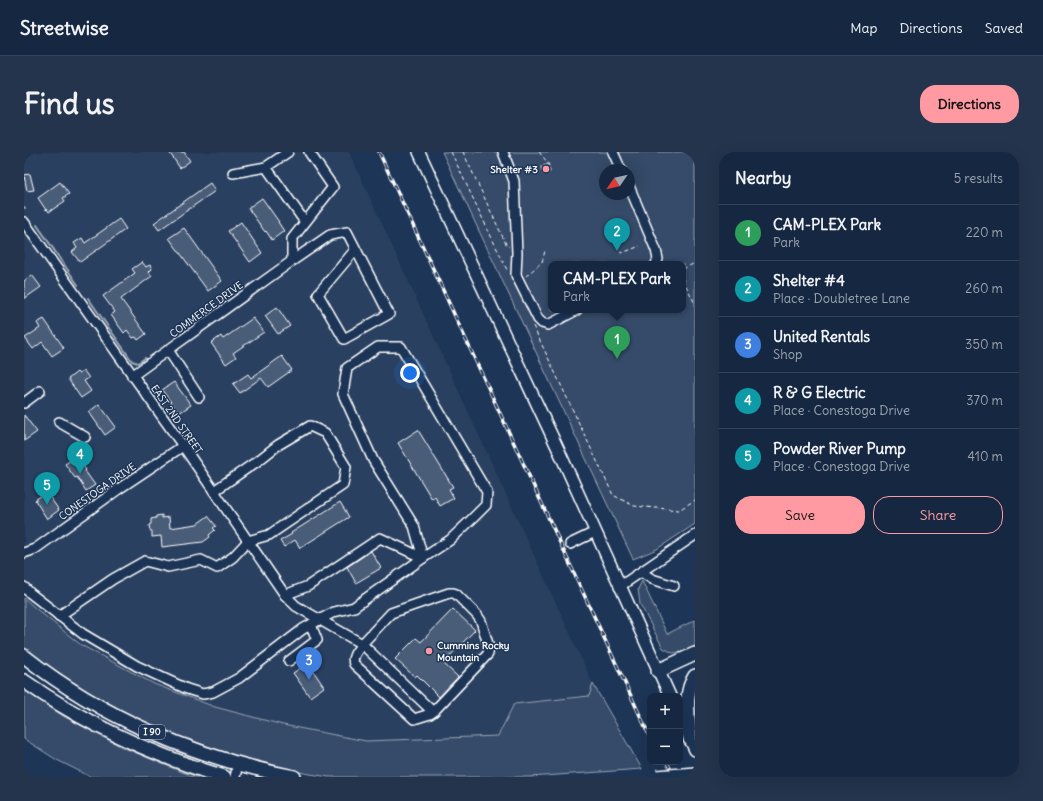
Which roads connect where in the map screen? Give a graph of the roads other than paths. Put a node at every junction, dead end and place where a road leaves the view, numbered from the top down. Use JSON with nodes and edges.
{"nodes":[{"id":1,"x":288,"y":152,"type":"edge"},
{"id":2,"x":309,"y":152,"type":"edge"},
{"id":3,"x":419,"y":152,"type":"edge"},
{"id":4,"x":503,"y":152,"type":"edge"},
{"id":5,"x":613,"y":152,"type":"edge"},
{"id":6,"x":618,"y":164,"type":"edge"},
{"id":7,"x":266,"y":167,"type":"junction"},
{"id":8,"x":233,"y":173,"type":"dead end"},
{"id":9,"x":635,"y":200,"type":"edge"},
{"id":10,"x":24,"y":222,"type":"edge"},
{"id":11,"x":306,"y":222,"type":"junction"},
{"id":12,"x":355,"y":250,"type":"junction"},
{"id":13,"x":292,"y":261,"type":"junction"},
{"id":14,"x":657,"y":261,"type":"edge"},
{"id":15,"x":571,"y":313,"type":"edge"},
{"id":16,"x":168,"y":350,"type":"junction"},
{"id":17,"x":132,"y":376,"type":"junction"},
{"id":18,"x":40,"y":390,"type":"dead end"},
{"id":19,"x":200,"y":397,"type":"dead end"},
{"id":20,"x":24,"y":403,"type":"edge"},
{"id":21,"x":59,"y":422,"type":"dead end"},
{"id":22,"x":85,"y":437,"type":"dead end"},
{"id":23,"x":183,"y":446,"type":"junction"},
{"id":24,"x":214,"y":491,"type":"junction"},
{"id":25,"x":595,"y":532,"type":"junction"},
{"id":26,"x":695,"y":535,"type":"edge"},
{"id":27,"x":248,"y":541,"type":"junction"},
{"id":28,"x":570,"y":544,"type":"dead end"},
{"id":29,"x":24,"y":553,"type":"edge"},
{"id":30,"x":423,"y":558,"type":"junction"},
{"id":31,"x":641,"y":572,"type":"junction"},
{"id":32,"x":674,"y":586,"type":"dead end"},
{"id":33,"x":24,"y":587,"type":"edge"},
{"id":34,"x":619,"y":587,"type":"junction"},
{"id":35,"x":285,"y":595,"type":"junction"},
{"id":36,"x":59,"y":616,"type":"junction"},
{"id":37,"x":315,"y":623,"type":"junction"},
{"id":38,"x":362,"y":644,"type":"junction"},
{"id":39,"x":695,"y":654,"type":"edge"},
{"id":40,"x":24,"y":656,"type":"edge"},
{"id":41,"x":289,"y":661,"type":"dead end"},
{"id":42,"x":695,"y":663,"type":"edge"},
{"id":43,"x":660,"y":674,"type":"junction"},
{"id":44,"x":695,"y":676,"type":"edge"},
{"id":45,"x":24,"y":681,"type":"edge"},
{"id":46,"x":669,"y":693,"type":"edge"},
{"id":47,"x":433,"y":712,"type":"junction"},
{"id":48,"x":683,"y":725,"type":"edge"},
{"id":49,"x":692,"y":745,"type":"edge"},
{"id":50,"x":238,"y":764,"type":"junction"},
{"id":51,"x":695,"y":774,"type":"edge"},
{"id":52,"x":224,"y":777,"type":"edge"},
{"id":53,"x":235,"y":777,"type":"edge"},
{"id":54,"x":294,"y":777,"type":"edge"},
{"id":55,"x":657,"y":777,"type":"edge"}],
"edges":[{"from":1,"to":7,"type":"street"},
{"from":2,"to":11,"type":"street"},
{"from":3,"to":25,"type":"main road"},
{"from":4,"to":15,"type":"street"},
{"from":5,"to":6,"type":"street"},
{"from":7,"to":8,"type":"street"},
{"from":7,"to":11,"type":"street"},
{"from":9,"to":14,"type":"street"},
{"from":10,"to":17,"type":"street","name":"EAST 2ND STREET"},
{"from":11,"to":13,"type":"street"},
{"from":12,"to":12,"type":"street"},
{"from":12,"to":13,"type":"street","name":"COMMERCE DRIVE"},
{"from":13,"to":16,"type":"street","name":"COMMERCE DRIVE"},
{"from":16,"to":17,"type":"street","name":"COMMERCE DRIVE"},
{"from":16,"to":19,"type":"street"},
{"from":17,"to":23,"type":"street","name":"EAST 2ND STREET"},
{"from":18,"to":20,"type":"street"},
{"from":21,"to":22,"type":"street"},
{"from":23,"to":24,"type":"street","name":"EAST 2ND STREET"},
{"from":23,"to":29,"type":"street","name":"CONESTOGA DRIVE"},
{"from":24,"to":27,"type":"street","name":"EAST 2ND STREET"},
{"from":24,"to":27,"type":"street"},
{"from":25,"to":28,"type":"street"},
{"from":25,"to":34,"type":"main road"},
{"from":26,"to":31,"type":"street"},
{"from":27,"to":35,"type":"street","name":"EAST 2ND STREET"},
{"from":27,"to":36,"type":"street"},
{"from":30,"to":30,"type":"street"},
{"from":30,"to":35,"type":"street"},
{"from":30,"to":37,"type":"street"},
{"from":31,"to":32,"type":"street"},
{"from":31,"to":34,"type":"street"},
{"from":33,"to":36,"type":"street"},
{"from":34,"to":43,"type":"main road"},
{"from":35,"to":37,"type":"street","name":"EAST 2ND STREET"},
{"from":36,"to":37,"type":"street"},
{"from":37,"to":38,"type":"street","name":"EAST 2ND STREET"},
{"from":37,"to":41,"type":"street"},
{"from":38,"to":47,"type":"street","name":"EAST 2ND STREET"},
{"from":38,"to":47,"type":"street"},
{"from":38,"to":47,"type":"street"},
{"from":39,"to":43,"type":"highway"},
{"from":40,"to":50,"type":"highway","number":"I 90"},
{"from":42,"to":43,"type":"highway"},
{"from":43,"to":46,"type":"main road"},
{"from":44,"to":49,"type":"highway"},
{"from":45,"to":52,"type":"highway","number":"I 90"},
{"from":48,"to":49,"type":"main road"},
{"from":50,"to":53,"type":"street"},
{"from":50,"to":54,"type":"highway","number":"I 90"},
{"from":51,"to":55,"type":"highway","bridge":true}]}
